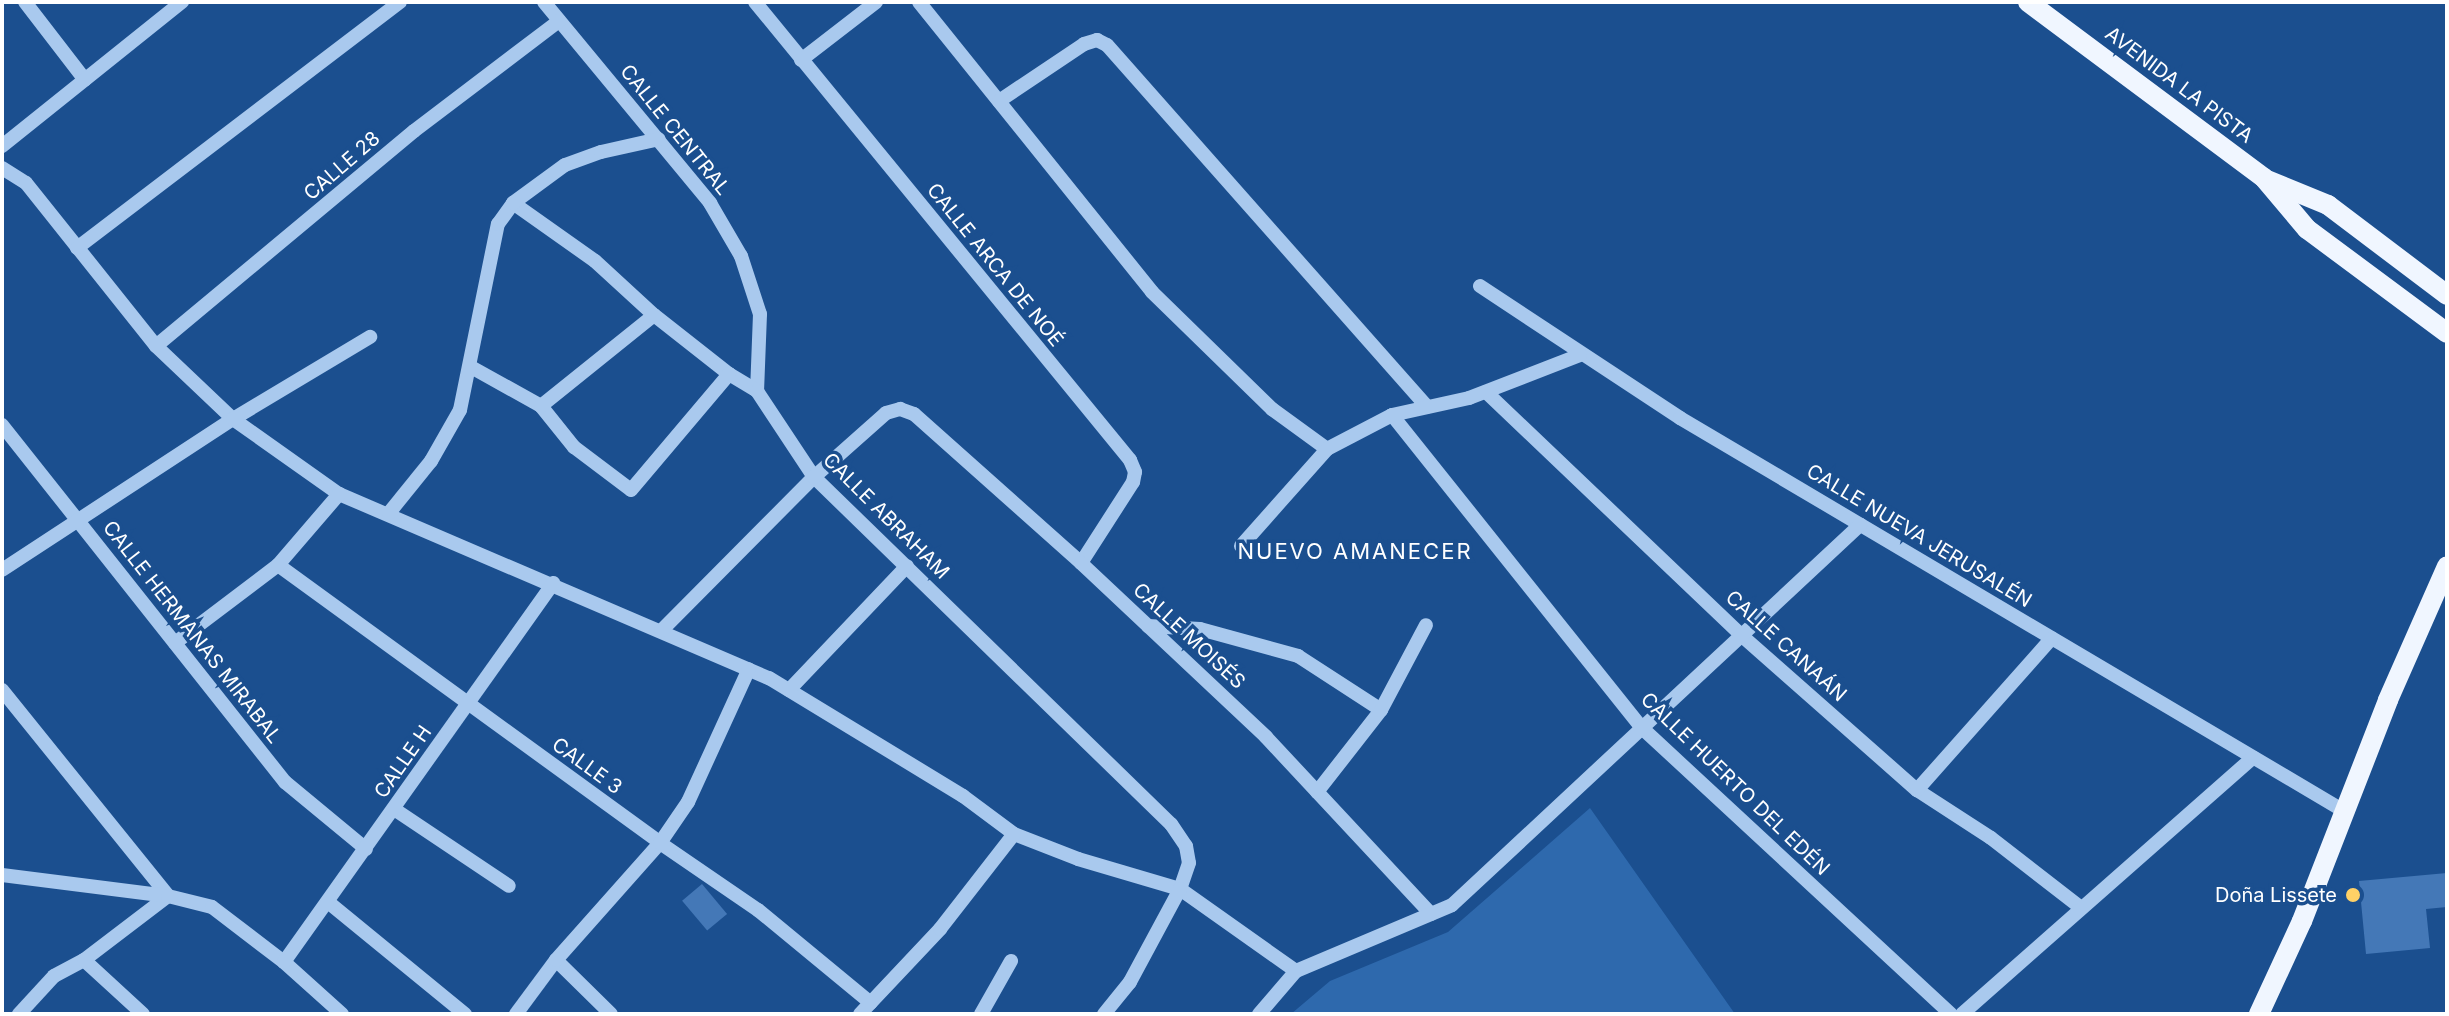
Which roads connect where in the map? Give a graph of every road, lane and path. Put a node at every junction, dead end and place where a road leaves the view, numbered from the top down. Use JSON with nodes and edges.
{"nodes":[{"id":1,"x":25,"y":2,"type":"edge"},
{"id":2,"x":182,"y":2,"type":"edge"},
{"id":3,"x":400,"y":2,"type":"edge"},
{"id":4,"x":544,"y":2,"type":"edge"},
{"id":5,"x":755,"y":2,"type":"edge"},
{"id":6,"x":876,"y":2,"type":"edge"},
{"id":7,"x":919,"y":2,"type":"edge"},
{"id":8,"x":2028,"y":2,"type":"edge"},
{"id":9,"x":559,"y":21,"type":"junction"},
{"id":10,"x":801,"y":60,"type":"junction"},
{"id":11,"x":85,"y":80,"type":"junction"},
{"id":12,"x":999,"y":101,"type":"junction"},
{"id":13,"x":659,"y":139,"type":"junction"},
{"id":14,"x":2,"y":146,"type":"edge"},
{"id":15,"x":2,"y":168,"type":"edge"},
{"id":16,"x":2264,"y":178,"type":"junction"},
{"id":17,"x":513,"y":203,"type":"junction"},
{"id":18,"x":77,"y":248,"type":"junction"},
{"id":19,"x":1480,"y":286,"type":"dead end"},
{"id":20,"x":2447,"y":295,"type":"edge"},
{"id":21,"x":654,"y":315,"type":"junction"},
{"id":22,"x":2447,"y":333,"type":"edge"},
{"id":23,"x":370,"y":337,"type":"dead end"},
{"id":24,"x":156,"y":346,"type":"junction"},
{"id":25,"x":1580,"y":355,"type":"junction"},
{"id":26,"x":471,"y":367,"type":"junction"},
{"id":27,"x":729,"y":374,"type":"junction"},
{"id":28,"x":757,"y":391,"type":"junction"},
{"id":29,"x":1486,"y":392,"type":"junction"},
{"id":30,"x":541,"y":406,"type":"junction"},
{"id":31,"x":1427,"y":407,"type":"junction"},
{"id":32,"x":1392,"y":415,"type":"junction"},
{"id":33,"x":233,"y":419,"type":"junction"},
{"id":34,"x":2,"y":425,"type":"edge"},
{"id":35,"x":1327,"y":449,"type":"junction"},
{"id":36,"x":814,"y":477,"type":"junction"},
{"id":37,"x":339,"y":494,"type":"junction"},
{"id":38,"x":389,"y":513,"type":"junction"},
{"id":39,"x":79,"y":522,"type":"junction"},
{"id":40,"x":1860,"y":525,"type":"junction"},
{"id":41,"x":1241,"y":546,"type":"dead end"},
{"id":42,"x":1081,"y":563,"type":"junction"},
{"id":43,"x":278,"y":565,"type":"junction"},
{"id":44,"x":907,"y":566,"type":"junction"},
{"id":45,"x":2447,"y":566,"type":"edge"},
{"id":46,"x":2,"y":570,"type":"edge"},
{"id":47,"x":553,"y":583,"type":"junction"},
{"id":48,"x":1426,"y":625,"type":"dead end"},
{"id":49,"x":1148,"y":626,"type":"junction"},
{"id":50,"x":661,"y":631,"type":"junction"},
{"id":51,"x":1741,"y":635,"type":"junction"},
{"id":52,"x":2052,"y":638,"type":"junction"},
{"id":53,"x":175,"y":643,"type":"junction"},
{"id":54,"x":749,"y":669,"type":"junction"},
{"id":55,"x":2,"y":690,"type":"edge"},
{"id":56,"x":789,"y":690,"type":"junction"},
{"id":57,"x":467,"y":705,"type":"junction"},
{"id":58,"x":1381,"y":710,"type":"junction"},
{"id":59,"x":1642,"y":728,"type":"junction"},
{"id":60,"x":2253,"y":757,"type":"junction"},
{"id":61,"x":1917,"y":790,"type":"junction"},
{"id":62,"x":1317,"y":792,"type":"junction"},
{"id":63,"x":394,"y":809,"type":"junction"},
{"id":64,"x":2344,"y":811,"type":"junction"},
{"id":65,"x":1014,"y":834,"type":"junction"},
{"id":66,"x":660,"y":843,"type":"junction"},
{"id":67,"x":366,"y":849,"type":"junction"},
{"id":68,"x":2,"y":875,"type":"edge"},
{"id":69,"x":509,"y":886,"type":"dead end"},
{"id":70,"x":1180,"y":889,"type":"junction"},
{"id":71,"x":168,"y":896,"type":"junction"},
{"id":72,"x":328,"y":902,"type":"junction"},
{"id":73,"x":2080,"y":907,"type":"junction"},
{"id":74,"x":1431,"y":914,"type":"junction"},
{"id":75,"x":84,"y":960,"type":"junction"},
{"id":76,"x":556,"y":960,"type":"junction"},
{"id":77,"x":1011,"y":961,"type":"dead end"},
{"id":78,"x":284,"y":962,"type":"junction"},
{"id":79,"x":1296,"y":971,"type":"junction"},
{"id":80,"x":866,"y":1008,"type":"edge"},
{"id":81,"x":19,"y":1014,"type":"edge"},
{"id":82,"x":143,"y":1014,"type":"edge"},
{"id":83,"x":342,"y":1014,"type":"edge"},
{"id":84,"x":465,"y":1014,"type":"edge"},
{"id":85,"x":516,"y":1014,"type":"edge"},
{"id":86,"x":611,"y":1014,"type":"edge"},
{"id":87,"x":981,"y":1014,"type":"edge"},
{"id":88,"x":1104,"y":1014,"type":"edge"},
{"id":89,"x":1259,"y":1014,"type":"edge"},
{"id":90,"x":1951,"y":1014,"type":"edge"},
{"id":91,"x":1962,"y":1014,"type":"edge"},
{"id":92,"x":2259,"y":1014,"type":"edge"}],
"edges":[{"from":1,"to":11,"type":"street"},
{"from":2,"to":11,"type":"street"},
{"from":3,"to":18,"type":"street"},
{"from":4,"to":9,"type":"street","name":"CALLE CENTRAL"},
{"from":5,"to":10,"type":"street","name":"CALLE ARCA DE NOÉ"},
{"from":6,"to":10,"type":"street"},
{"from":7,"to":12,"type":"street"},
{"from":8,"to":16,"type":"main road","name":"AVENIDA LA PISTA"},
{"from":9,"to":13,"type":"street","name":"CALLE CENTRAL"},
{"from":9,"to":24,"type":"street","name":"CALLE 28"},
{"from":10,"to":42,"type":"street","name":"CALLE ARCA DE NOÉ"},
{"from":11,"to":14,"type":"street"},
{"from":12,"to":31,"type":"street"},
{"from":12,"to":35,"type":"street"},
{"from":13,"to":17,"type":"street"},
{"from":13,"to":28,"type":"street","name":"CALLE CENTRAL"},
{"from":15,"to":18,"type":"street"},
{"from":16,"to":20,"type":"main road","name":"AVENIDA LA PISTA"},
{"from":16,"to":22,"type":"main road","name":"AVENIDA LA PISTA"},
{"from":17,"to":21,"type":"street","name":"CALLE ABRAHAM"},
{"from":17,"to":26,"type":"street"},
{"from":18,"to":24,"type":"street"},
{"from":19,"to":25,"type":"street","name":"CALLE NUEVA JERUSALÉN"},
{"from":21,"to":27,"type":"street","name":"CALLE ABRAHAM"},
{"from":21,"to":30,"type":"street"},
{"from":23,"to":33,"type":"street"},
{"from":24,"to":33,"type":"street"},
{"from":25,"to":29,"type":"street"},
{"from":25,"to":40,"type":"street","name":"CALLE NUEVA JERUSALÉN"},
{"from":26,"to":30,"type":"street"},
{"from":26,"to":38,"type":"street"},
{"from":27,"to":28,"type":"street","name":"CALLE ABRAHAM"},
{"from":27,"to":30,"type":"street"},
{"from":28,"to":36,"type":"street","name":"CALLE ABRAHAM"},
{"from":29,"to":31,"type":"street"},
{"from":29,"to":51,"type":"street","name":"CALLE CANAÁN"},
{"from":31,"to":32,"type":"street"},
{"from":32,"to":35,"type":"street"},
{"from":32,"to":59,"type":"street","name":"CALLE HUERTO DEL EDÉN"},
{"from":33,"to":37,"type":"street"},
{"from":33,"to":39,"type":"street"},
{"from":34,"to":39,"type":"street","name":"CALLE HERMANAS MIRABAL"},
{"from":35,"to":41,"type":"street"},
{"from":36,"to":42,"type":"street","name":"CALLE MOISÉS"},
{"from":36,"to":44,"type":"street","name":"CALLE ABRAHAM"},
{"from":36,"to":50,"type":"street"},
{"from":37,"to":38,"type":"street"},
{"from":37,"to":43,"type":"street"},
{"from":38,"to":47,"type":"street"},
{"from":39,"to":46,"type":"street"},
{"from":39,"to":53,"type":"street","name":"CALLE HERMANAS MIRABAL"},
{"from":40,"to":51,"type":"street"},
{"from":40,"to":52,"type":"street","name":"CALLE NUEVA JERUSALÉN"},
{"from":42,"to":49,"type":"street","name":"CALLE MOISÉS"},
{"from":43,"to":53,"type":"street"},
{"from":43,"to":57,"type":"street","name":"CALLE 3"},
{"from":44,"to":56,"type":"street"},
{"from":44,"to":70,"type":"street","name":"CALLE ABRAHAM"},
{"from":45,"to":64,"type":"main road"},
{"from":47,"to":50,"type":"street"},
{"from":47,"to":57,"type":"street","name":"CALLE H"},
{"from":48,"to":58,"type":"street"},
{"from":49,"to":58,"type":"street"},
{"from":49,"to":62,"type":"street","name":"CALLE MOISÉS"},
{"from":50,"to":54,"type":"street"},
{"from":51,"to":59,"type":"street"},
{"from":51,"to":61,"type":"street","name":"CALLE CANAÁN"},
{"from":52,"to":60,"type":"street","name":"CALLE NUEVA JERUSALÉN"},
{"from":52,"to":61,"type":"street"},
{"from":53,"to":67,"type":"street","name":"CALLE HERMANAS MIRABAL"},
{"from":54,"to":56,"type":"street"},
{"from":54,"to":66,"type":"street"},
{"from":55,"to":71,"type":"street"},
{"from":56,"to":65,"type":"street"},
{"from":57,"to":63,"type":"street","name":"CALLE H"},
{"from":57,"to":66,"type":"street","name":"CALLE 3"},
{"from":58,"to":62,"type":"street"},
{"from":59,"to":74,"type":"street"},
{"from":59,"to":90,"type":"street","name":"CALLE HUERTO DEL EDÉN"},
{"from":60,"to":64,"type":"street","name":"CALLE NUEVA JERUSALÉN"},
{"from":60,"to":73,"type":"street"},
{"from":61,"to":73,"type":"street","name":"CALLE CANAÁN"},
{"from":62,"to":74,"type":"street","name":"CALLE MOISÉS"},
{"from":63,"to":67,"type":"street","name":"CALLE H"},
{"from":63,"to":69,"type":"street"},
{"from":64,"to":92,"type":"main road"},
{"from":65,"to":70,"type":"street"},
{"from":65,"to":80,"type":"street"},
{"from":66,"to":76,"type":"street"},
{"from":66,"to":80,"type":"street","name":"CALLE 3"},
{"from":67,"to":72,"type":"street","name":"CALLE H"},
{"from":68,"to":71,"type":"street"},
{"from":70,"to":79,"type":"street"},
{"from":70,"to":88,"type":"street","name":"CALLE ABRAHAM"},
{"from":71,"to":75,"type":"street"},
{"from":71,"to":78,"type":"street"},
{"from":72,"to":78,"type":"street","name":"CALLE H"},
{"from":72,"to":84,"type":"street"},
{"from":73,"to":91,"type":"street"},
{"from":74,"to":79,"type":"street"},
{"from":75,"to":81,"type":"street"},
{"from":75,"to":82,"type":"street"},
{"from":76,"to":85,"type":"street"},
{"from":76,"to":86,"type":"street"},
{"from":77,"to":87,"type":"street"},
{"from":78,"to":83,"type":"street"},
{"from":79,"to":89,"type":"street"}]}
